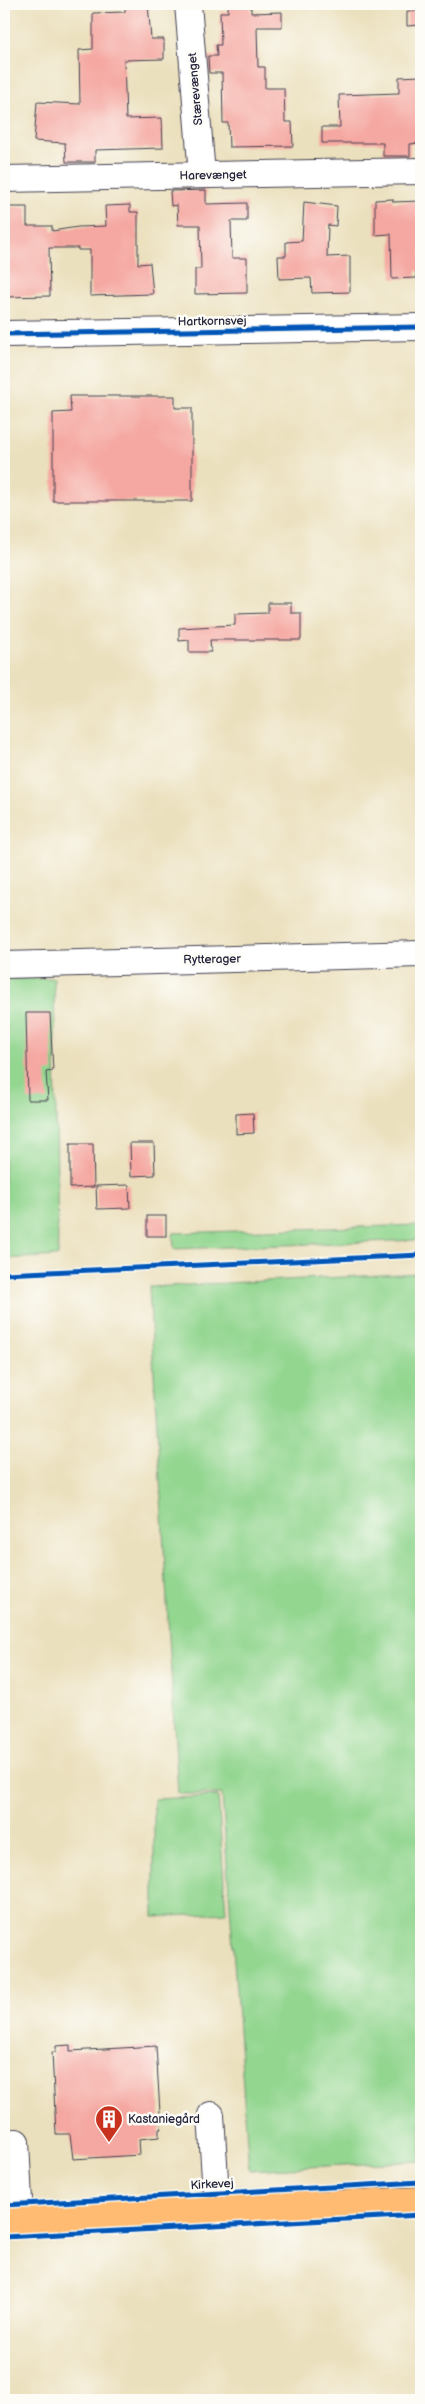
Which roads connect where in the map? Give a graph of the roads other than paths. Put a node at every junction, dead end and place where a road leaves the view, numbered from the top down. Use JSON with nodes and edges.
{"nodes":[{"id":1,"x":188,"y":4,"type":"edge"},
{"id":2,"x":421,"y":171,"type":"edge"},
{"id":3,"x":202,"y":175,"type":"junction"},
{"id":4,"x":4,"y":179,"type":"edge"},
{"id":5,"x":421,"y":327,"type":"edge"},
{"id":6,"x":4,"y":334,"type":"edge"},
{"id":7,"x":421,"y":954,"type":"edge"},
{"id":8,"x":4,"y":965,"type":"edge"},
{"id":9,"x":211,"y":2115,"type":"dead end"},
{"id":10,"x":16,"y":2142,"type":"dead end"},
{"id":11,"x":421,"y":2201,"type":"edge"},
{"id":12,"x":217,"y":2211,"type":"junction"},
{"id":13,"x":12,"y":2220,"type":"edge"}],
"edges":[{"from":1,"to":3,"type":"street","name":"Stærevænget"},
{"from":2,"to":3,"type":"street","name":"Harevænget"},
{"from":3,"to":4,"type":"street","name":"Harevænget"},
{"from":5,"to":6,"type":"street","name":"Hartkornsvej"},
{"from":7,"to":8,"type":"street","name":"Rytterager"},
{"from":9,"to":12,"type":"street","name":"Kirkevej"},
{"from":10,"to":13,"type":"street"},
{"from":11,"to":12,"type":"main road"},
{"from":12,"to":13,"type":"main road"}]}
